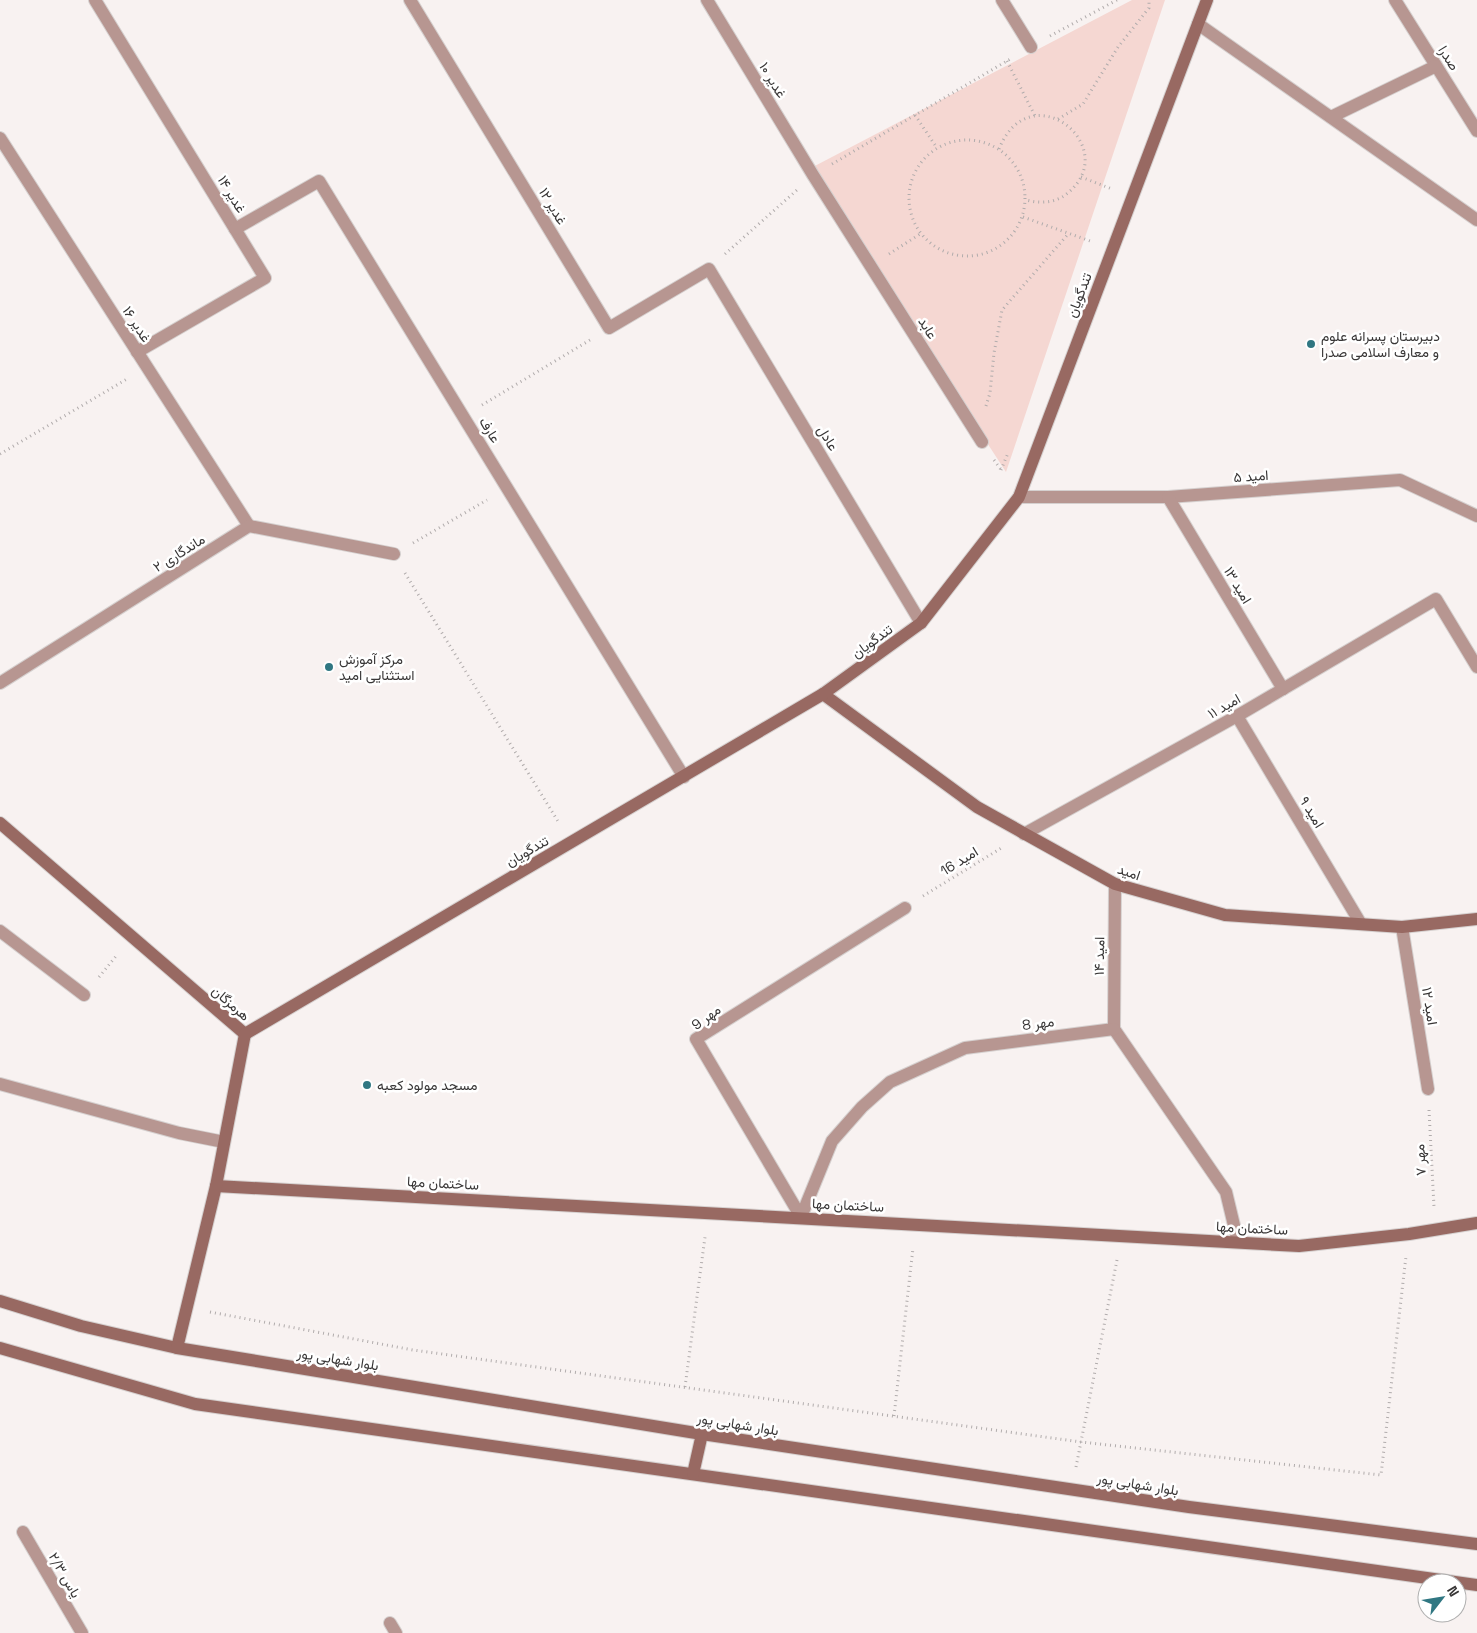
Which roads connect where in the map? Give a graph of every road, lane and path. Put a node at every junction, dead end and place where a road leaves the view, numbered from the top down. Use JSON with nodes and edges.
{"nodes":[{"id":1,"x":95,"y":0,"type":"edge"},
{"id":2,"x":410,"y":0,"type":"edge"},
{"id":3,"x":707,"y":0,"type":"edge"},
{"id":4,"x":1002,"y":0,"type":"edge"},
{"id":5,"x":1117,"y":0,"type":"edge"},
{"id":6,"x":1149,"y":0,"type":"edge"},
{"id":7,"x":1207,"y":0,"type":"edge"},
{"id":8,"x":1395,"y":0,"type":"edge"},
{"id":9,"x":1198,"y":24,"type":"junction"},
{"id":10,"x":1031,"y":46,"type":"junction"},
{"id":11,"x":1006,"y":61,"type":"junction"},
{"id":12,"x":1436,"y":66,"type":"junction"},
{"id":13,"x":915,"y":115,"type":"junction"},
{"id":14,"x":1035,"y":116,"type":"junction"},
{"id":15,"x":1331,"y":117,"type":"junction"},
{"id":16,"x":1058,"y":119,"type":"junction"},
{"id":17,"x":1477,"y":131,"type":"edge"},
{"id":18,"x":0,"y":138,"type":"edge"},
{"id":19,"x":937,"y":148,"type":"junction"},
{"id":20,"x":999,"y":149,"type":"junction"},
{"id":21,"x":813,"y":175,"type":"junction"},
{"id":22,"x":1081,"y":177,"type":"junction"},
{"id":23,"x":1115,"y":190,"type":"dead end"},
{"id":24,"x":1026,"y":200,"type":"junction"},
{"id":25,"x":1023,"y":217,"type":"junction"},
{"id":26,"x":1477,"y":220,"type":"edge"},
{"id":27,"x":235,"y":229,"type":"junction"},
{"id":28,"x":1069,"y":233,"type":"junction"},
{"id":29,"x":920,"y":234,"type":"junction"},
{"id":30,"x":1113,"y":249,"type":"junction"},
{"id":31,"x":871,"y":266,"type":"junction"},
{"id":32,"x":709,"y":269,"type":"junction"},
{"id":33,"x":609,"y":328,"type":"junction"},
{"id":34,"x":137,"y":352,"type":"junction"},
{"id":35,"x":147,"y":368,"type":"junction"},
{"id":36,"x":464,"y":416,"type":"junction"},
{"id":37,"x":982,"y":442,"type":"junction"},
{"id":38,"x":0,"y":454,"type":"edge"},
{"id":39,"x":507,"y":488,"type":"junction"},
{"id":40,"x":1019,"y":497,"type":"junction"},
{"id":41,"x":1168,"y":497,"type":"junction"},
{"id":42,"x":1477,"y":516,"type":"edge"},
{"id":43,"x":249,"y":526,"type":"junction"},
{"id":44,"x":394,"y":554,"type":"junction"},
{"id":45,"x":921,"y":623,"type":"junction"},
{"id":46,"x":1477,"y":667,"type":"edge"},
{"id":47,"x":0,"y":682,"type":"edge"},
{"id":48,"x":1283,"y":689,"type":"junction"},
{"id":49,"x":823,"y":694,"type":"junction"},
{"id":50,"x":1237,"y":716,"type":"junction"},
{"id":51,"x":684,"y":777,"type":"junction"},
{"id":52,"x":0,"y":823,"type":"edge"},
{"id":53,"x":1024,"y":834,"type":"junction"},
{"id":54,"x":571,"y":843,"type":"junction"},
{"id":55,"x":1115,"y":884,"type":"junction"},
{"id":56,"x":905,"y":908,"type":"joint"},
{"id":57,"x":1477,"y":919,"type":"edge"},
{"id":58,"x":1361,"y":924,"type":"junction"},
{"id":59,"x":1402,"y":927,"type":"junction"},
{"id":60,"x":0,"y":931,"type":"edge"},
{"id":61,"x":132,"y":937,"type":"junction"},
{"id":62,"x":84,"y":995,"type":"joint"},
{"id":63,"x":1114,"y":1029,"type":"junction"},
{"id":64,"x":245,"y":1034,"type":"junction"},
{"id":65,"x":0,"y":1084,"type":"edge"},
{"id":66,"x":1428,"y":1089,"type":"joint"},
{"id":67,"x":224,"y":1142,"type":"junction"},
{"id":68,"x":216,"y":1186,"type":"junction"},
{"id":69,"x":708,"y":1212,"type":"junction"},
{"id":70,"x":800,"y":1218,"type":"junction"},
{"id":71,"x":1477,"y":1222,"type":"edge"},
{"id":72,"x":916,"y":1224,"type":"junction"},
{"id":73,"x":1435,"y":1230,"type":"junction"},
{"id":74,"x":1409,"y":1234,"type":"junction"},
{"id":75,"x":1122,"y":1236,"type":"junction"},
{"id":76,"x":1238,"y":1242,"type":"junction"},
{"id":77,"x":0,"y":1301,"type":"edge"},
{"id":78,"x":187,"y":1308,"type":"junction"},
{"id":79,"x":0,"y":1348,"type":"edge"},
{"id":80,"x":177,"y":1348,"type":"junction"},
{"id":81,"x":685,"y":1387,"type":"junction"},
{"id":82,"x":894,"y":1416,"type":"junction"},
{"id":83,"x":702,"y":1434,"type":"junction"},
{"id":84,"x":1081,"y":1442,"type":"junction"},
{"id":85,"x":693,"y":1474,"type":"junction"},
{"id":86,"x":1071,"y":1489,"type":"junction"},
{"id":87,"x":23,"y":1532,"type":"dead end"},
{"id":88,"x":1477,"y":1544,"type":"edge"},
{"id":89,"x":1477,"y":1585,"type":"edge"},
{"id":90,"x":82,"y":1633,"type":"edge"}],
"edges":[{"from":1,"to":27,"type":"street","name":"غدیر ۱۴"},
{"from":2,"to":33,"type":"street","name":"غدیر ۱۲"},
{"from":3,"to":21,"type":"street","name":"غدیر ۱۰"},
{"from":4,"to":10,"type":"street"},
{"from":5,"to":10,"type":"path"},
{"from":6,"to":16,"type":"path"},
{"from":7,"to":9,"type":"street","name":"تندگویان"},
{"from":8,"to":12,"type":"street","name":"صدرا"},
{"from":9,"to":15,"type":"street"},
{"from":9,"to":30,"type":"street","name":"تندگویان"},
{"from":10,"to":11,"type":"path"},
{"from":11,"to":13,"type":"path"},
{"from":11,"to":14,"type":"path"},
{"from":12,"to":15,"type":"street"},
{"from":12,"to":17,"type":"street","name":"صدرا"},
{"from":13,"to":19,"type":"path"},
{"from":13,"to":21,"type":"path"},
{"from":14,"to":16,"type":"path"},
{"from":14,"to":20,"type":"path"},
{"from":15,"to":26,"type":"street"},
{"from":16,"to":22,"type":"path"},
{"from":18,"to":34,"type":"street","name":"غدیر ۱۶"},
{"from":19,"to":20,"type":"path"},
{"from":19,"to":29,"type":"path"},
{"from":20,"to":24,"type":"path"},
{"from":21,"to":31,"type":"street","name":"عابد"},
{"from":21,"to":32,"type":"path"},
{"from":22,"to":23,"type":"path"},
{"from":22,"to":24,"type":"path"},
{"from":24,"to":25,"type":"path"},
{"from":25,"to":28,"type":"path"},
{"from":25,"to":29,"type":"path"},
{"from":27,"to":34,"type":"street","name":"غدیر ۱۴"},
{"from":27,"to":36,"type":"street","name":"عارف"},
{"from":28,"to":30,"type":"path"},
{"from":28,"to":37,"type":"path"},
{"from":29,"to":31,"type":"path"},
{"from":30,"to":40,"type":"street","name":"تندگویان"},
{"from":31,"to":37,"type":"street","name":"عابد"},
{"from":32,"to":33,"type":"street"},
{"from":32,"to":45,"type":"street","name":"عادل"},
{"from":33,"to":36,"type":"path"},
{"from":34,"to":35,"type":"street","name":"غدیر ۱۶"},
{"from":35,"to":38,"type":"path"},
{"from":35,"to":43,"type":"street","name":"غدیر ۱۶"},
{"from":36,"to":39,"type":"street","name":"عارف"},
{"from":37,"to":40,"type":"path"},
{"from":39,"to":44,"type":"path"},
{"from":39,"to":51,"type":"street","name":"عارف"},
{"from":40,"to":41,"type":"street","name":"امید ۵"},
{"from":40,"to":45,"type":"street","name":"تندگویان"},
{"from":41,"to":42,"type":"street","name":"امید ۵"},
{"from":41,"to":48,"type":"street","name":"امید ۱۳"},
{"from":43,"to":44,"type":"street"},
{"from":43,"to":47,"type":"street","name":"ماندگاری ۲"},
{"from":44,"to":54,"type":"path"},
{"from":45,"to":49,"type":"street","name":"تندگویان"},
{"from":46,"to":48,"type":"street","name":"امید ۱۱"},
{"from":48,"to":50,"type":"street","name":"امید ۱۱"},
{"from":49,"to":51,"type":"street","name":"تندگویان"},
{"from":49,"to":53,"type":"street","name":"امید"},
{"from":50,"to":53,"type":"street","name":"امید ۱۱"},
{"from":50,"to":58,"type":"street","name":"امید ۹"},
{"from":51,"to":54,"type":"street","name":"تندگویان"},
{"from":52,"to":61,"type":"street","name":"هرمزگان"},
{"from":53,"to":55,"type":"street","name":"امید"},
{"from":53,"to":56,"type":"path","name":"امید 16"},
{"from":54,"to":64,"type":"street","name":"تندگویان"},
{"from":55,"to":58,"type":"street","name":"امید"},
{"from":55,"to":63,"type":"street","name":"امید ۱۴"},
{"from":56,"to":70,"type":"street","name":"مهر 9"},
{"from":57,"to":59,"type":"street","name":"امید"},
{"from":58,"to":59,"type":"street","name":"امید"},
{"from":59,"to":66,"type":"street","name":"امید ۱۲"},
{"from":60,"to":62,"type":"street"},
{"from":61,"to":62,"type":"path"},
{"from":61,"to":64,"type":"street","name":"هرمزگان"},
{"from":63,"to":70,"type":"street","name":"مهر 8"},
{"from":63,"to":76,"type":"street"},
{"from":64,"to":67,"type":"street","name":"هرمزگان"},
{"from":65,"to":67,"type":"street"},
{"from":66,"to":73,"type":"path","name":"مهر ۷"},
{"from":67,"to":68,"type":"street","name":"هرمزگان"},
{"from":68,"to":69,"type":"street","name":"ساختمان مها"},
{"from":68,"to":78,"type":"street","name":"هرمزگان"},
{"from":69,"to":70,"type":"street","name":"ساختمان مها"},
{"from":69,"to":81,"type":"path"},
{"from":70,"to":72,"type":"street","name":"ساختمان مها"},
{"from":71,"to":73,"type":"street","name":"ساختمان مها"},
{"from":72,"to":75,"type":"street","name":"ساختمان مها"},
{"from":72,"to":82,"type":"path"},
{"from":73,"to":74,"type":"street","name":"ساختمان مها"},
{"from":74,"to":76,"type":"street","name":"ساختمان مها"},
{"from":74,"to":84,"type":"path"},
{"from":75,"to":76,"type":"street","name":"ساختمان مها"},
{"from":75,"to":84,"type":"path"},
{"from":77,"to":80,"type":"street","name":"بلوار شهابی پور"},
{"from":78,"to":80,"type":"street","name":"هرمزگان"},
{"from":78,"to":81,"type":"path"},
{"from":79,"to":85,"type":"street"},
{"from":80,"to":83,"type":"street","name":"بلوار شهابی پور"},
{"from":81,"to":82,"type":"path"},
{"from":82,"to":84,"type":"path"},
{"from":83,"to":85,"type":"street"},
{"from":83,"to":86,"type":"street","name":"بلوار شهابی پور"},
{"from":84,"to":86,"type":"path"},
{"from":85,"to":89,"type":"street"},
{"from":86,"to":88,"type":"street","name":"بلوار شهابی پور"},
{"from":87,"to":90,"type":"street","name":"یاس ۲/۳"}]}
